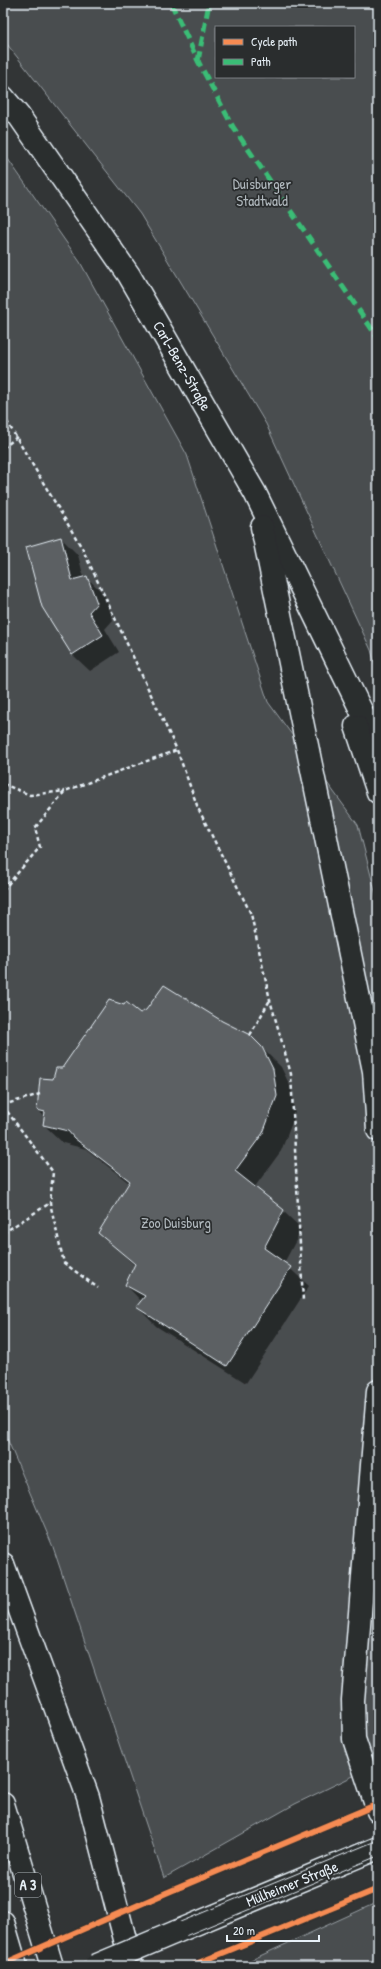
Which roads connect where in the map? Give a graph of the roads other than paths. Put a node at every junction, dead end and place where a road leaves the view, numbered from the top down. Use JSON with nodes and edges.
{"nodes":[{"id":1,"x":3,"y":97,"type":"edge"},
{"id":2,"x":255,"y":493,"type":"junction"},
{"id":3,"x":332,"y":653,"type":"junction"},
{"id":4,"x":378,"y":745,"type":"edge"},
{"id":5,"x":378,"y":792,"type":"edge"},
{"id":6,"x":378,"y":1130,"type":"edge"},
{"id":7,"x":378,"y":1391,"type":"edge"},
{"id":8,"x":3,"y":1564,"type":"edge"},
{"id":9,"x":3,"y":1804,"type":"edge"},
{"id":10,"x":378,"y":1811,"type":"edge"},
{"id":11,"x":378,"y":1848,"type":"edge"},
{"id":12,"x":3,"y":1922,"type":"edge"},
{"id":13,"x":16,"y":1966,"type":"edge"},
{"id":14,"x":52,"y":1966,"type":"edge"},
{"id":15,"x":95,"y":1966,"type":"edge"},
{"id":16,"x":132,"y":1966,"type":"edge"}],
"edges":[{"from":1,"to":2,"type":"main road","name":"Carl-Benz-Straße"},
{"from":2,"to":3,"type":"main road","name":"Carl-Benz-Straße"},
{"from":2,"to":6,"type":"main road"},
{"from":3,"to":4,"type":"main road","name":"Carl-Benz-Straße"},
{"from":3,"to":5,"type":"main road","name":"Carl-Benz-Straße"},
{"from":7,"to":10,"type":"main road"},
{"from":8,"to":16,"type":"main road"},
{"from":9,"to":14,"type":"main road","number":"A 3"},
{"from":11,"to":15,"type":"main road","name":"Mülheimer Straße","bridge":true},
{"from":12,"to":13,"type":"main road"}]}
